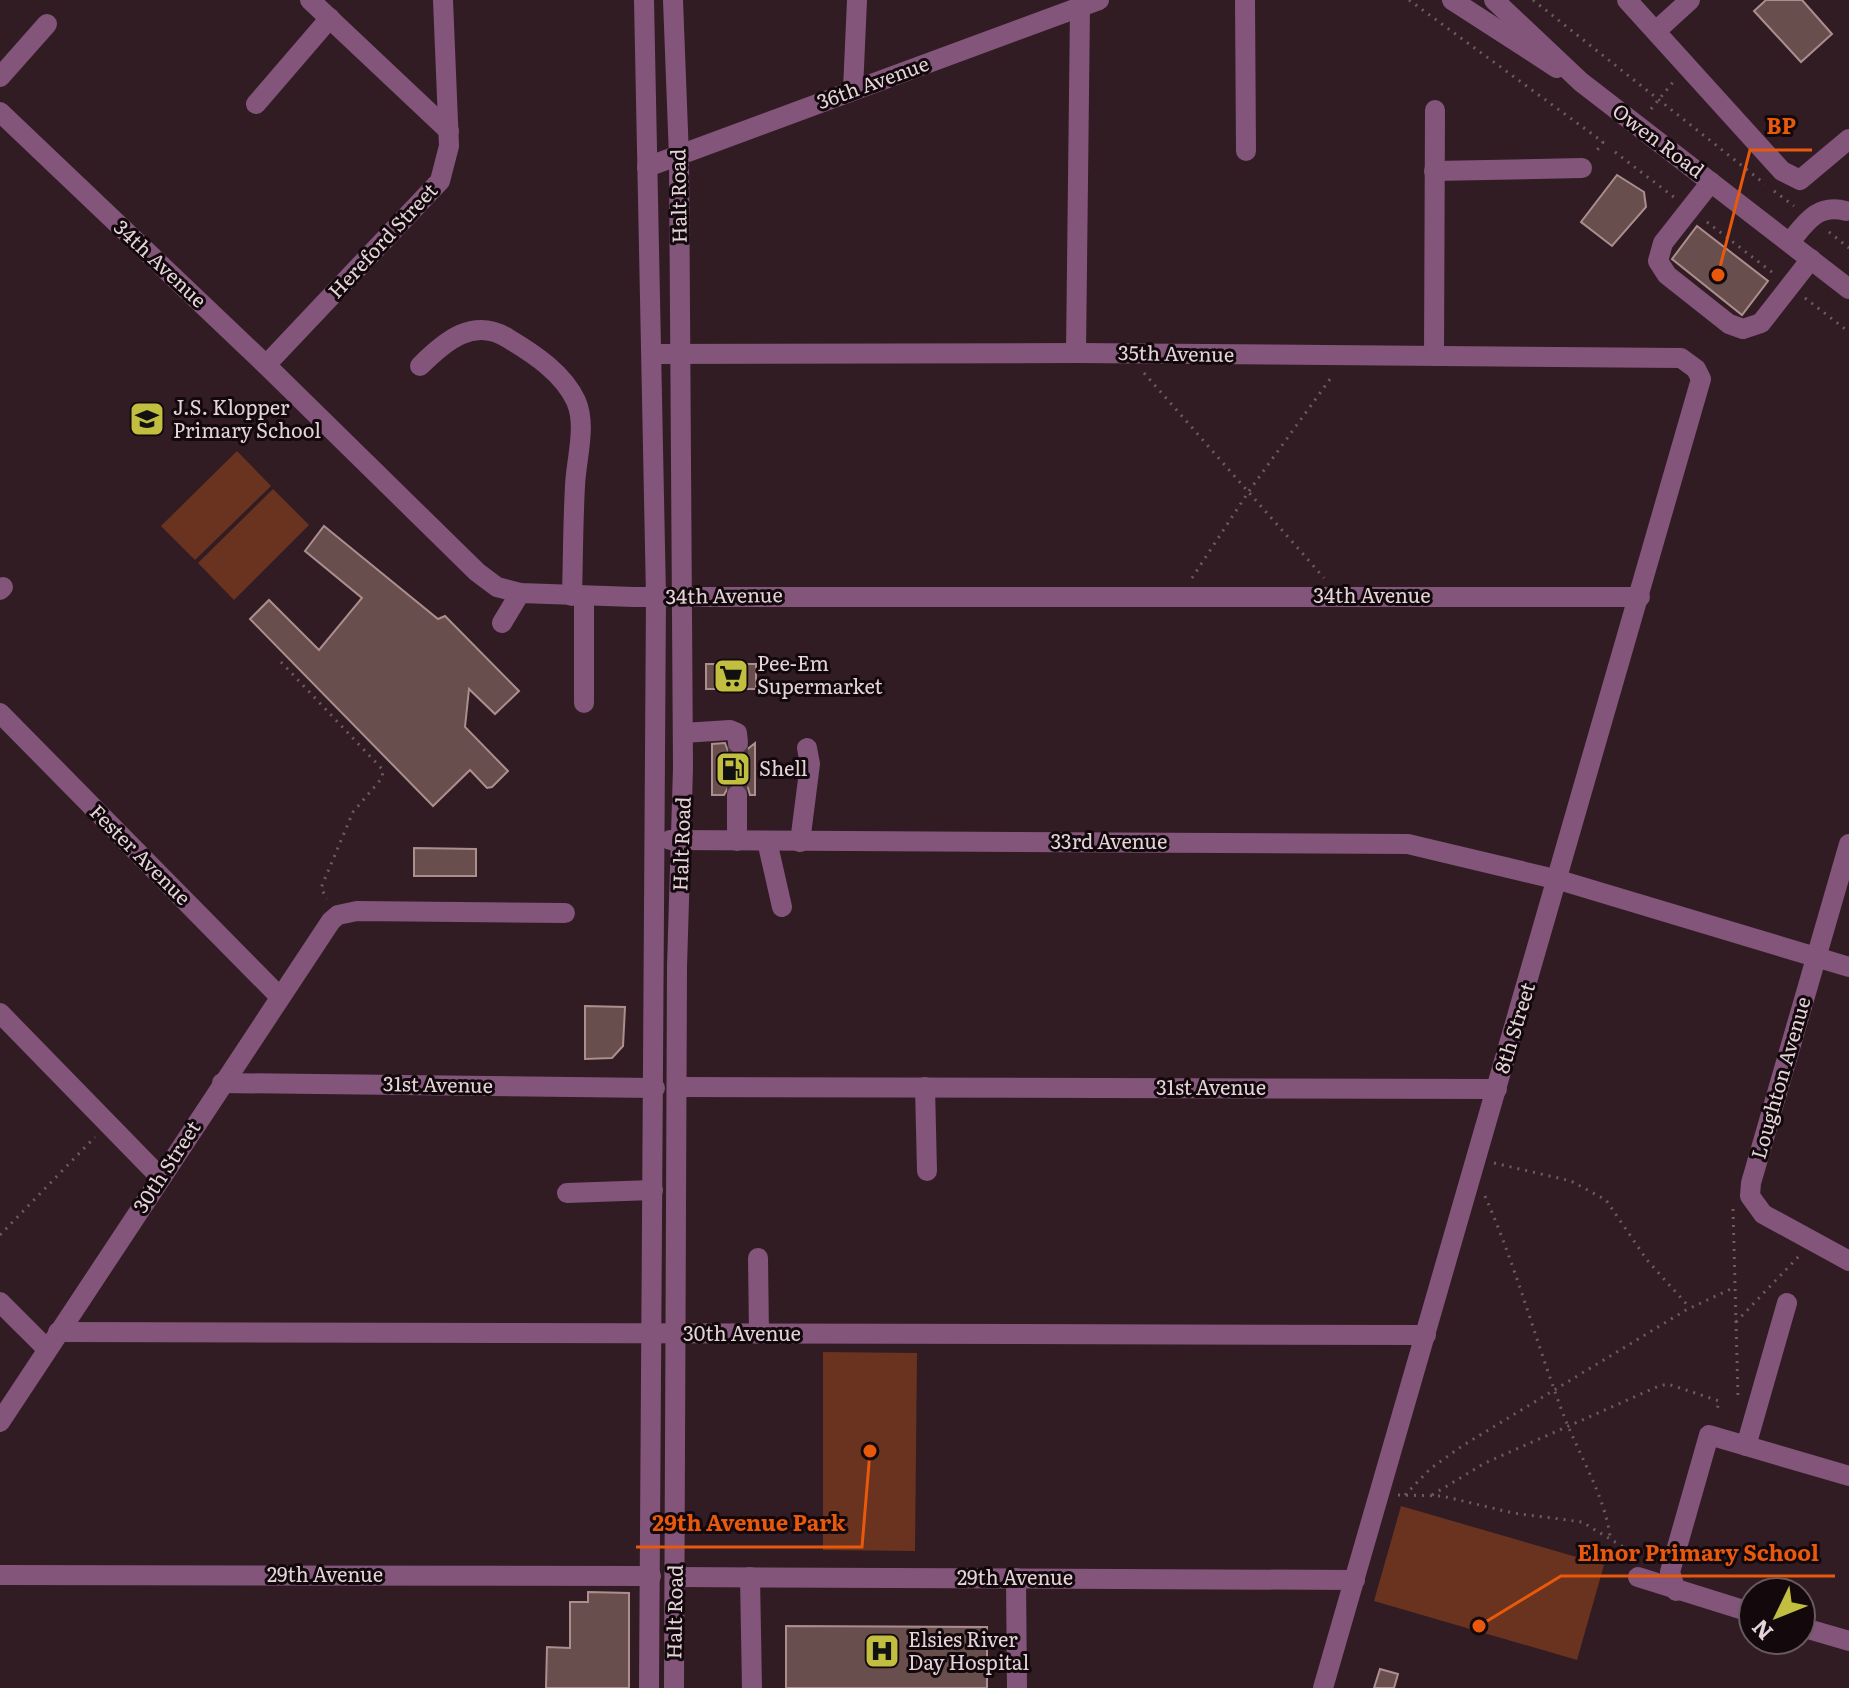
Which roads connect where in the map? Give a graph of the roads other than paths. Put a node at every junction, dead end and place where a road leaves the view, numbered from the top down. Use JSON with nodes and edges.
{"nodes":[{"id":1,"x":310,"y":0,"type":"edge"},
{"id":2,"x":443,"y":0,"type":"edge"},
{"id":3,"x":644,"y":0,"type":"edge"},
{"id":4,"x":673,"y":0,"type":"edge"},
{"id":5,"x":857,"y":0,"type":"edge"},
{"id":6,"x":1245,"y":0,"type":"edge"},
{"id":7,"x":1452,"y":0,"type":"edge"},
{"id":8,"x":1494,"y":0,"type":"edge"},
{"id":9,"x":1627,"y":0,"type":"edge"},
{"id":10,"x":1690,"y":0,"type":"edge"},
{"id":11,"x":1075,"y":5,"type":"edge"},
{"id":12,"x":330,"y":18,"type":"junction"},
{"id":13,"x":47,"y":24,"type":"dead end"},
{"id":14,"x":1656,"y":31,"type":"junction"},
{"id":15,"x":0,"y":77,"type":"edge"},
{"id":16,"x":1581,"y":82,"type":"junction"},
{"id":17,"x":853,"y":90,"type":"junction"},
{"id":18,"x":256,"y":104,"type":"dead end"},
{"id":19,"x":1435,"y":110,"type":"dead end"},
{"id":20,"x":4,"y":126,"type":"edge"},
{"id":21,"x":449,"y":131,"type":"junction"},
{"id":22,"x":1849,"y":139,"type":"edge"},
{"id":23,"x":1246,"y":151,"type":"dead end"},
{"id":24,"x":679,"y":157,"type":"junction"},
{"id":25,"x":647,"y":167,"type":"junction"},
{"id":26,"x":1582,"y":168,"type":"dead end"},
{"id":27,"x":1434,"y":171,"type":"junction"},
{"id":28,"x":1711,"y":182,"type":"junction"},
{"id":29,"x":1846,"y":211,"type":"dead end"},
{"id":30,"x":1790,"y":242,"type":"junction"},
{"id":31,"x":1811,"y":259,"type":"junction"},
{"id":32,"x":1849,"y":289,"type":"edge"},
{"id":33,"x":1076,"y":353,"type":"junction"},
{"id":34,"x":652,"y":354,"type":"junction"},
{"id":35,"x":680,"y":354,"type":"junction"},
{"id":36,"x":1434,"y":356,"type":"junction"},
{"id":37,"x":266,"y":365,"type":"junction"},
{"id":38,"x":420,"y":366,"type":"dead end"},
{"id":39,"x":1696,"y":369,"type":"joint"},
{"id":40,"x":520,"y":593,"type":"junction"},
{"id":41,"x":578,"y":596,"type":"junction"},
{"id":42,"x":680,"y":596,"type":"junction"},
{"id":43,"x":656,"y":597,"type":"junction"},
{"id":44,"x":1640,"y":597,"type":"junction"},
{"id":45,"x":502,"y":623,"type":"dead end"},
{"id":46,"x":584,"y":703,"type":"dead end"},
{"id":47,"x":0,"y":713,"type":"edge"},
{"id":48,"x":683,"y":733,"type":"junction"},
{"id":49,"x":738,"y":743,"type":"dead end"},
{"id":50,"x":807,"y":748,"type":"dead end"},
{"id":51,"x":737,"y":795,"type":"tunnel mouth"},
{"id":52,"x":655,"y":839,"type":"junction"},
{"id":53,"x":683,"y":841,"type":"junction"},
{"id":54,"x":737,"y":841,"type":"junction"},
{"id":55,"x":767,"y":841,"type":"junction"},
{"id":56,"x":800,"y":842,"type":"junction"},
{"id":57,"x":1849,"y":844,"type":"edge"},
{"id":58,"x":1559,"y":880,"type":"junction"},
{"id":59,"x":782,"y":907,"type":"dead end"},
{"id":60,"x":565,"y":913,"type":"dead end"},
{"id":61,"x":1815,"y":957,"type":"junction"},
{"id":62,"x":1849,"y":967,"type":"edge"},
{"id":63,"x":280,"y":997,"type":"junction"},
{"id":64,"x":0,"y":1013,"type":"edge"},
{"id":65,"x":222,"y":1083,"type":"junction"},
{"id":66,"x":677,"y":1087,"type":"junction"},
{"id":67,"x":925,"y":1087,"type":"junction"},
{"id":68,"x":655,"y":1088,"type":"junction"},
{"id":69,"x":1497,"y":1089,"type":"junction"},
{"id":70,"x":927,"y":1171,"type":"dead end"},
{"id":71,"x":160,"y":1177,"type":"junction"},
{"id":72,"x":653,"y":1190,"type":"junction"},
{"id":73,"x":567,"y":1193,"type":"dead end"},
{"id":74,"x":758,"y":1258,"type":"dead end"},
{"id":75,"x":1849,"y":1261,"type":"edge"},
{"id":76,"x":0,"y":1302,"type":"edge"},
{"id":77,"x":1787,"y":1303,"type":"dead end"},
{"id":78,"x":653,"y":1334,"type":"junction"},
{"id":79,"x":677,"y":1334,"type":"junction"},
{"id":80,"x":759,"y":1334,"type":"junction"},
{"id":81,"x":1426,"y":1335,"type":"junction"},
{"id":82,"x":53,"y":1341,"type":"junction"},
{"id":83,"x":0,"y":1422,"type":"edge"},
{"id":84,"x":1746,"y":1446,"type":"junction"},
{"id":85,"x":1849,"y":1476,"type":"edge"},
{"id":86,"x":0,"y":1575,"type":"edge"},
{"id":87,"x":651,"y":1576,"type":"junction"},
{"id":88,"x":676,"y":1577,"type":"junction"},
{"id":89,"x":750,"y":1577,"type":"junction"},
{"id":90,"x":1638,"y":1577,"type":"dead end"},
{"id":91,"x":1016,"y":1578,"type":"junction"},
{"id":92,"x":1355,"y":1580,"type":"junction"},
{"id":93,"x":1676,"y":1591,"type":"junction"},
{"id":94,"x":1737,"y":1608,"type":"edge"},
{"id":95,"x":1817,"y":1632,"type":"edge"},
{"id":96,"x":1849,"y":1641,"type":"edge"},
{"id":97,"x":649,"y":1688,"type":"edge"},
{"id":98,"x":674,"y":1688,"type":"edge"},
{"id":99,"x":752,"y":1688,"type":"edge"},
{"id":100,"x":1017,"y":1688,"type":"edge"},
{"id":101,"x":1323,"y":1688,"type":"edge"}],
"edges":[{"from":1,"to":12,"type":"street"},
{"from":2,"to":21,"type":"street","name":"Hereford Street"},
{"from":3,"to":25,"type":"street","name":"Halt Road"},
{"from":4,"to":24,"type":"street","name":"Halt Road"},
{"from":5,"to":17,"type":"street"},
{"from":6,"to":23,"type":"street"},
{"from":7,"to":16,"type":"street","name":"Owen Road"},
{"from":8,"to":16,"type":"street","name":"Owen Road"},
{"from":9,"to":14,"type":"street"},
{"from":10,"to":14,"type":"street"},
{"from":11,"to":17,"type":"street","name":"36th Avenue"},
{"from":11,"to":33,"type":"street"},
{"from":12,"to":18,"type":"street"},
{"from":12,"to":21,"type":"street"},
{"from":13,"to":15,"type":"street"},
{"from":14,"to":22,"type":"street"},
{"from":16,"to":28,"type":"street","name":"Owen Road"},
{"from":17,"to":24,"type":"street","name":"36th Avenue"},
{"from":19,"to":27,"type":"street"},
{"from":20,"to":37,"type":"street","name":"34th Avenue"},
{"from":21,"to":37,"type":"street","name":"Hereford Street"},
{"from":24,"to":25,"type":"street","name":"36th Avenue"},
{"from":24,"to":35,"type":"street","name":"Halt Road"},
{"from":25,"to":34,"type":"street","name":"Halt Road"},
{"from":26,"to":27,"type":"street"},
{"from":27,"to":36,"type":"street"},
{"from":28,"to":30,"type":"street","name":"Owen Road"},
{"from":28,"to":31,"type":"street"},
{"from":29,"to":30,"type":"street"},
{"from":30,"to":31,"type":"street","name":"Owen Road"},
{"from":31,"to":32,"type":"street","name":"Owen Road"},
{"from":33,"to":35,"type":"street","name":"35th Avenue"},
{"from":33,"to":36,"type":"street","name":"35th Avenue"},
{"from":34,"to":35,"type":"street","name":"35th Avenue"},
{"from":34,"to":43,"type":"street","name":"Halt Road"},
{"from":35,"to":42,"type":"street","name":"Halt Road"},
{"from":36,"to":39,"type":"street","name":"35th Avenue"},
{"from":37,"to":40,"type":"street","name":"34th Avenue"},
{"from":38,"to":41,"type":"street"},
{"from":39,"to":44,"type":"street","name":"8th Street"},
{"from":40,"to":41,"type":"street","name":"34th Avenue"},
{"from":40,"to":45,"type":"street"},
{"from":41,"to":43,"type":"street","name":"34th Avenue"},
{"from":41,"to":46,"type":"street"},
{"from":42,"to":43,"type":"street","name":"34th Avenue"},
{"from":42,"to":44,"type":"street","name":"34th Avenue"},
{"from":42,"to":48,"type":"street","name":"Halt Road"},
{"from":43,"to":52,"type":"street","name":"Halt Road"},
{"from":44,"to":58,"type":"street","name":"8th Street"},
{"from":47,"to":63,"type":"street","name":"Fester Avenue"},
{"from":48,"to":49,"type":"street"},
{"from":48,"to":53,"type":"street","name":"Halt Road"},
{"from":50,"to":56,"type":"street"},
{"from":51,"to":54,"type":"street"},
{"from":52,"to":53,"type":"street","name":"33rd Avenue"},
{"from":52,"to":68,"type":"street","name":"Halt Road"},
{"from":53,"to":54,"type":"street","name":"33rd Avenue"},
{"from":53,"to":66,"type":"street","name":"Halt Road"},
{"from":54,"to":55,"type":"street","name":"33rd Avenue"},
{"from":55,"to":56,"type":"street","name":"33rd Avenue"},
{"from":55,"to":59,"type":"street"},
{"from":56,"to":58,"type":"street","name":"33rd Avenue"},
{"from":57,"to":61,"type":"street","name":"Loughton Avenue"},
{"from":58,"to":61,"type":"street","name":"33rd Avenue"},
{"from":58,"to":69,"type":"street","name":"8th Street"},
{"from":60,"to":63,"type":"street","name":"30th Street"},
{"from":61,"to":62,"type":"street","name":"33rd Avenue"},
{"from":61,"to":75,"type":"street","name":"Loughton Avenue"},
{"from":63,"to":65,"type":"street","name":"30th Street"},
{"from":64,"to":71,"type":"street"},
{"from":65,"to":68,"type":"street","name":"31st Avenue"},
{"from":65,"to":71,"type":"street","name":"30th Street"},
{"from":66,"to":67,"type":"street","name":"31st Avenue"},
{"from":66,"to":79,"type":"street","name":"Halt Road"},
{"from":67,"to":69,"type":"street","name":"31st Avenue"},
{"from":67,"to":70,"type":"street"},
{"from":68,"to":72,"type":"street","name":"Halt Road"},
{"from":69,"to":81,"type":"street","name":"8th Street"},
{"from":71,"to":82,"type":"street","name":"30th Street"},
{"from":72,"to":73,"type":"street"},
{"from":72,"to":78,"type":"street","name":"Halt Road"},
{"from":74,"to":80,"type":"street"},
{"from":76,"to":82,"type":"street"},
{"from":77,"to":84,"type":"street"},
{"from":78,"to":79,"type":"street","name":"30th Avenue"},
{"from":78,"to":82,"type":"street","name":"30th Avenue"},
{"from":78,"to":87,"type":"street","name":"Halt Road"},
{"from":79,"to":80,"type":"street","name":"30th Avenue"},
{"from":79,"to":88,"type":"street","name":"Halt Road"},
{"from":80,"to":81,"type":"street","name":"30th Avenue"},
{"from":81,"to":92,"type":"street","name":"8th Street"},
{"from":82,"to":83,"type":"street","name":"30th Street"},
{"from":84,"to":85,"type":"street"},
{"from":84,"to":93,"type":"street"},
{"from":86,"to":87,"type":"street","name":"29th Avenue"},
{"from":87,"to":97,"type":"street","name":"Halt Road"},
{"from":88,"to":89,"type":"street","name":"29th Avenue"},
{"from":88,"to":98,"type":"street","name":"Halt Road"},
{"from":89,"to":91,"type":"street","name":"29th Avenue"},
{"from":89,"to":99,"type":"street"},
{"from":90,"to":93,"type":"street"},
{"from":91,"to":92,"type":"street","name":"29th Avenue"},
{"from":91,"to":100,"type":"street"},
{"from":92,"to":101,"type":"street","name":"8th Street"},
{"from":93,"to":94,"type":"street"},
{"from":95,"to":96,"type":"street"}]}
